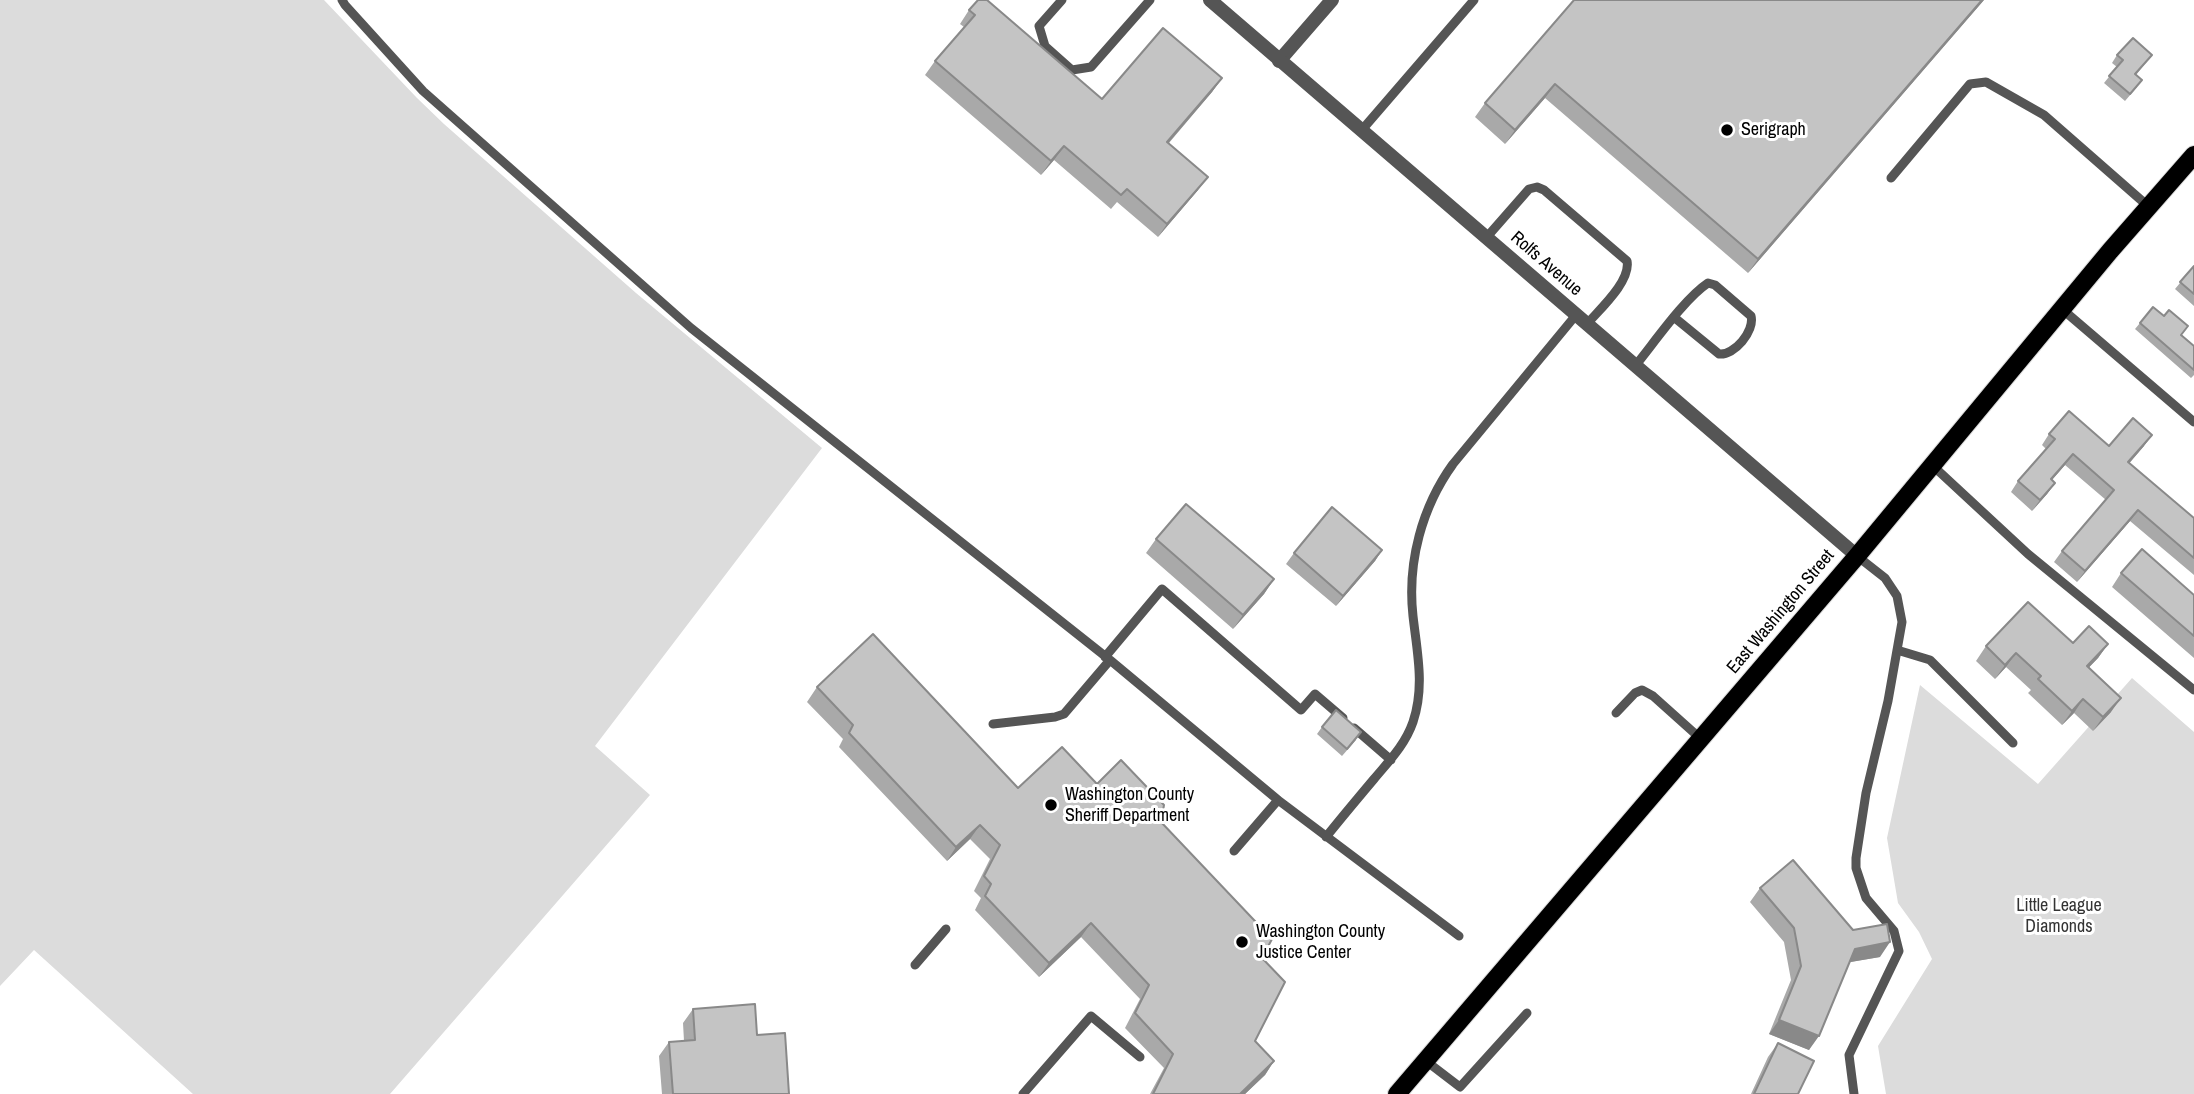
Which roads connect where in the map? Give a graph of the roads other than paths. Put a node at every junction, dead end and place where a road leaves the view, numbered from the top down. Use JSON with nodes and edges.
{"nodes":[{"id":1,"x":342,"y":0,"type":"edge"},
{"id":2,"x":1062,"y":0,"type":"edge"},
{"id":3,"x":1150,"y":0,"type":"edge"},
{"id":4,"x":1210,"y":0,"type":"edge"},
{"id":5,"x":1332,"y":0,"type":"edge"},
{"id":6,"x":1474,"y":0,"type":"edge"},
{"id":7,"x":1279,"y":61,"type":"junction"},
{"id":8,"x":1361,"y":131,"type":"junction"},
{"id":9,"x":2194,"y":155,"type":"edge"},
{"id":10,"x":1891,"y":178,"type":"dead end"},
{"id":11,"x":2149,"y":207,"type":"junction"},
{"id":12,"x":1486,"y":238,"type":"junction"},
{"id":13,"x":2062,"y":309,"type":"junction"},
{"id":14,"x":1675,"y":318,"type":"junction"},
{"id":15,"x":1581,"y":320,"type":"junction"},
{"id":16,"x":1635,"y":366,"type":"junction"},
{"id":17,"x":2194,"y":422,"type":"edge"},
{"id":18,"x":1932,"y":465,"type":"junction"},
{"id":19,"x":1857,"y":556,"type":"junction"},
{"id":20,"x":1897,"y":650,"type":"junction"},
{"id":21,"x":1107,"y":658,"type":"junction"},
{"id":22,"x":2194,"y":690,"type":"edge"},
{"id":23,"x":1616,"y":713,"type":"dead end"},
{"id":24,"x":993,"y":724,"type":"dead end"},
{"id":25,"x":1701,"y":739,"type":"junction"},
{"id":26,"x":2013,"y":743,"type":"dead end"},
{"id":27,"x":1391,"y":760,"type":"junction"},
{"id":28,"x":1278,"y":800,"type":"junction"},
{"id":29,"x":1326,"y":837,"type":"junction"},
{"id":30,"x":1234,"y":851,"type":"dead end"},
{"id":31,"x":946,"y":929,"type":"dead end"},
{"id":32,"x":1459,"y":936,"type":"dead end"},
{"id":33,"x":915,"y":965,"type":"dead end"},
{"id":34,"x":1527,"y":1013,"type":"dead end"},
{"id":35,"x":1140,"y":1057,"type":"dead end"},
{"id":36,"x":1426,"y":1061,"type":"junction"},
{"id":37,"x":1023,"y":1094,"type":"edge"},
{"id":38,"x":1397,"y":1094,"type":"edge"},
{"id":39,"x":1854,"y":1094,"type":"edge"}],
"edges":[{"from":1,"to":21,"type":"lane"},
{"from":2,"to":3,"type":"lane"},
{"from":4,"to":7,"type":"street","name":"Rolfs Avenue"},
{"from":5,"to":7,"type":"street"},
{"from":6,"to":8,"type":"lane"},
{"from":7,"to":8,"type":"street","name":"Rolfs Avenue"},
{"from":8,"to":12,"type":"street","name":"Rolfs Avenue"},
{"from":9,"to":11,"type":"main road","name":"East Washington Street"},
{"from":10,"to":11,"type":"lane"},
{"from":11,"to":13,"type":"main road","name":"East Washington Street"},
{"from":12,"to":15,"type":"street","name":"Rolfs Avenue"},
{"from":12,"to":15,"type":"lane"},
{"from":13,"to":17,"type":"lane"},
{"from":13,"to":18,"type":"main road","name":"East Washington Street"},
{"from":14,"to":14,"type":"lane"},
{"from":14,"to":16,"type":"lane"},
{"from":15,"to":16,"type":"street","name":"Rolfs Avenue"},
{"from":15,"to":27,"type":"lane"},
{"from":16,"to":19,"type":"street","name":"Rolfs Avenue"},
{"from":18,"to":19,"type":"main road","name":"East Washington Street"},
{"from":18,"to":22,"type":"lane"},
{"from":19,"to":20,"type":"lane"},
{"from":19,"to":25,"type":"main road","name":"East Washington Street"},
{"from":20,"to":26,"type":"lane"},
{"from":20,"to":39,"type":"lane"},
{"from":21,"to":24,"type":"lane"},
{"from":21,"to":27,"type":"lane"},
{"from":21,"to":28,"type":"lane"},
{"from":23,"to":25,"type":"lane"},
{"from":25,"to":36,"type":"main road","name":"East Washington Street"},
{"from":27,"to":29,"type":"lane"},
{"from":28,"to":29,"type":"lane"},
{"from":28,"to":30,"type":"lane"},
{"from":29,"to":32,"type":"lane"},
{"from":31,"to":33,"type":"lane"},
{"from":34,"to":36,"type":"lane"},
{"from":35,"to":37,"type":"lane"},
{"from":36,"to":38,"type":"main road","name":"East Washington Street"}]}
